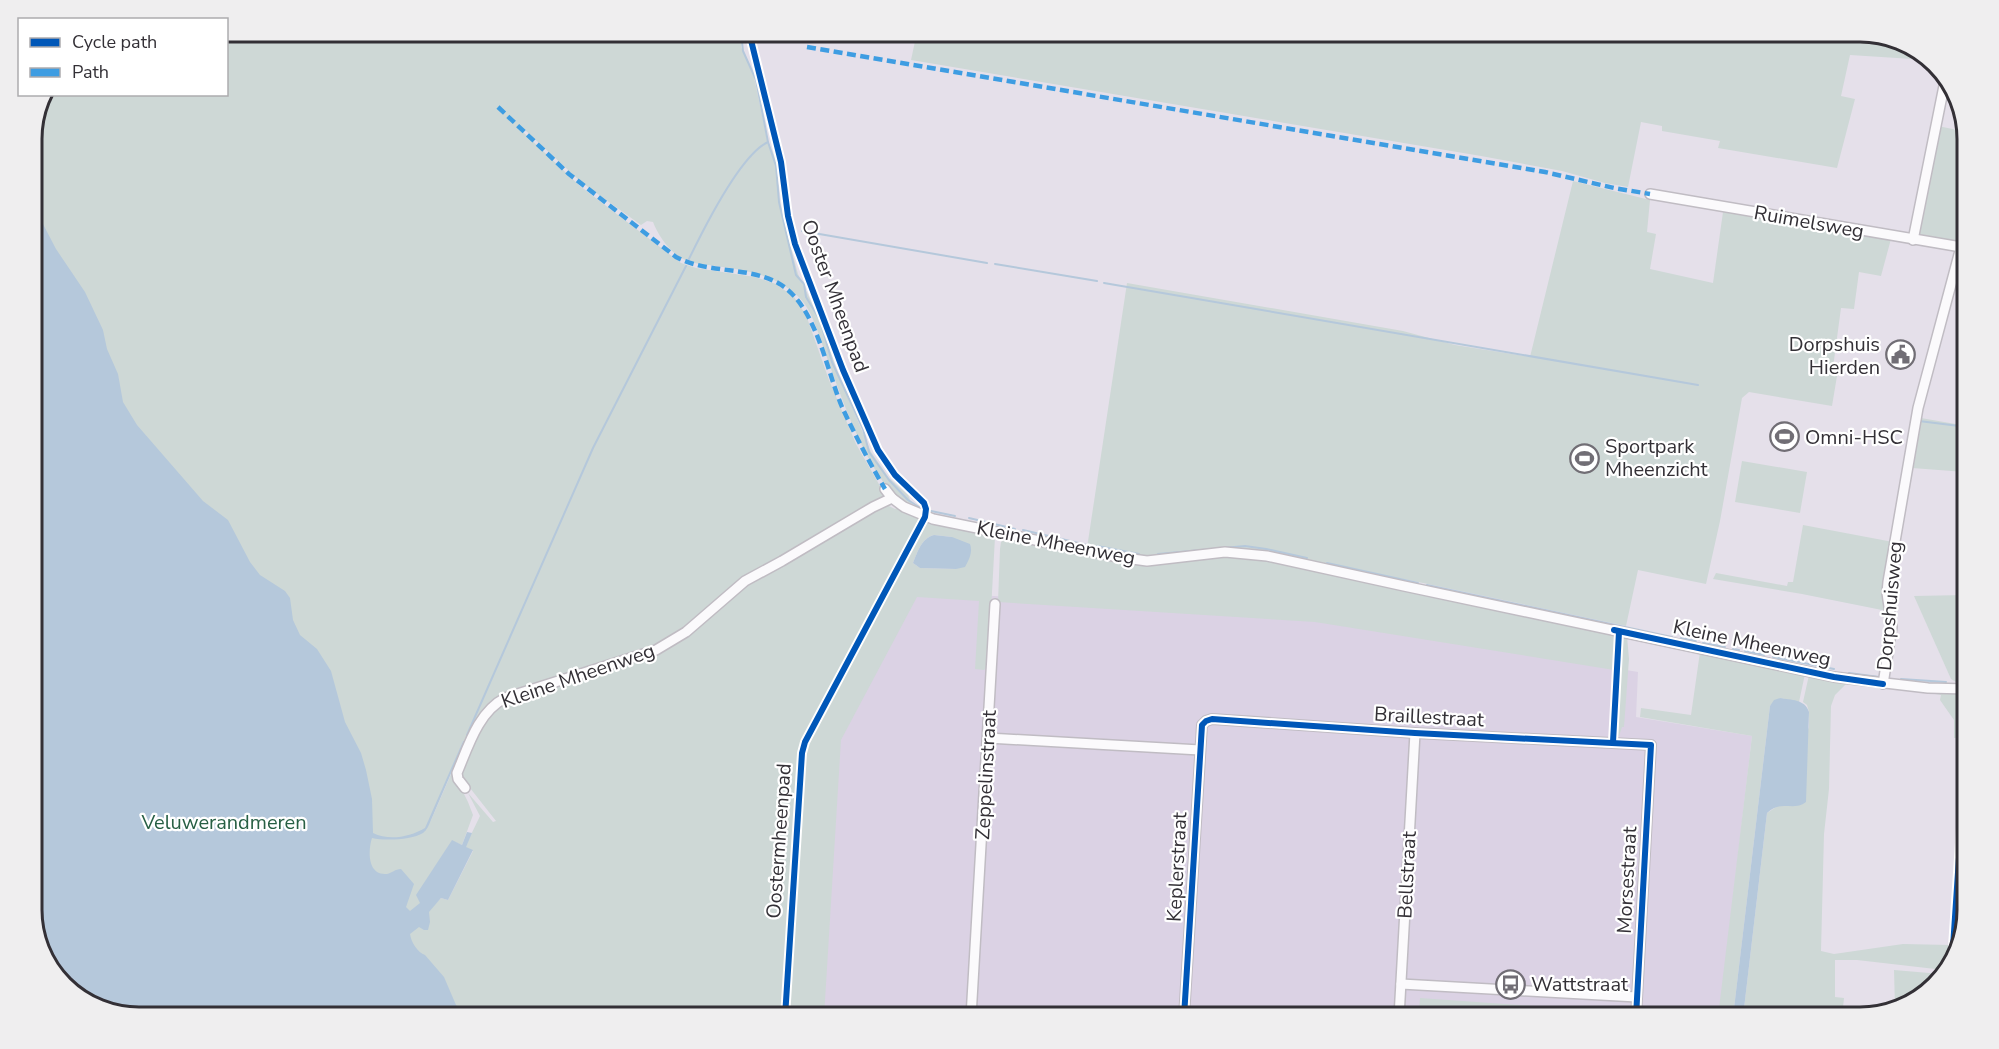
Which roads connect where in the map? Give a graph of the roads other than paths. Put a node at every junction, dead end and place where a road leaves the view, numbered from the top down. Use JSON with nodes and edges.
{"nodes":[{"id":1,"x":1943,"y":89,"type":"edge"},
{"id":2,"x":1650,"y":194,"type":"dead end"},
{"id":3,"x":1913,"y":240,"type":"junction"},
{"id":4,"x":1957,"y":247,"type":"edge"},
{"id":5,"x":1957,"y":272,"type":"edge"},
{"id":6,"x":885,"y":489,"type":"dead end"},
{"id":7,"x":892,"y":498,"type":"junction"},
{"id":8,"x":995,"y":604,"type":"dead end"},
{"id":9,"x":1883,"y":684,"type":"junction"},
{"id":10,"x":1957,"y":689,"type":"edge"},
{"id":11,"x":1206,"y":721,"type":"joint"},
{"id":12,"x":1415,"y":733,"type":"junction"},
{"id":13,"x":988,"y":738,"type":"junction"},
{"id":14,"x":1651,"y":745,"type":"joint"},
{"id":15,"x":1200,"y":750,"type":"junction"},
{"id":16,"x":465,"y":788,"type":"dead end"},
{"id":17,"x":1401,"y":984,"type":"junction"},
{"id":18,"x":1637,"y":997,"type":"junction"},
{"id":19,"x":972,"y":1007,"type":"edge"},
{"id":20,"x":1185,"y":1007,"type":"edge"},
{"id":21,"x":1400,"y":1007,"type":"edge"},
{"id":22,"x":1636,"y":1007,"type":"edge"}],
"edges":[{"from":1,"to":3,"type":"street"},
{"from":2,"to":3,"type":"street","name":"Ruimelsweg"},
{"from":3,"to":4,"type":"street","name":"Ruimelsweg"},
{"from":5,"to":9,"type":"street","name":"Dorpshuisweg"},
{"from":6,"to":7,"type":"street","name":"Kleine Mheenweg"},
{"from":7,"to":9,"type":"street","name":"Kleine Mheenweg"},
{"from":7,"to":16,"type":"street","name":"Kleine Mheenweg"},
{"from":8,"to":13,"type":"street","name":"Zeppelinstraat"},
{"from":9,"to":10,"type":"street","name":"Kleine Mheenweg"},
{"from":11,"to":12,"type":"street","name":"Braillestraat"},
{"from":11,"to":15,"type":"street","name":"Keplerstraat"},
{"from":12,"to":14,"type":"street","name":"Braillestraat"},
{"from":12,"to":17,"type":"street","name":"Bellstraat"},
{"from":13,"to":15,"type":"street"},
{"from":13,"to":19,"type":"street","name":"Zeppelinstraat"},
{"from":14,"to":18,"type":"street","name":"Morsestraat"},
{"from":15,"to":20,"type":"street","name":"Keplerstraat"},
{"from":17,"to":18,"type":"street"},
{"from":17,"to":21,"type":"street","name":"Bellstraat"},
{"from":18,"to":22,"type":"street","name":"Morsestraat"}]}
